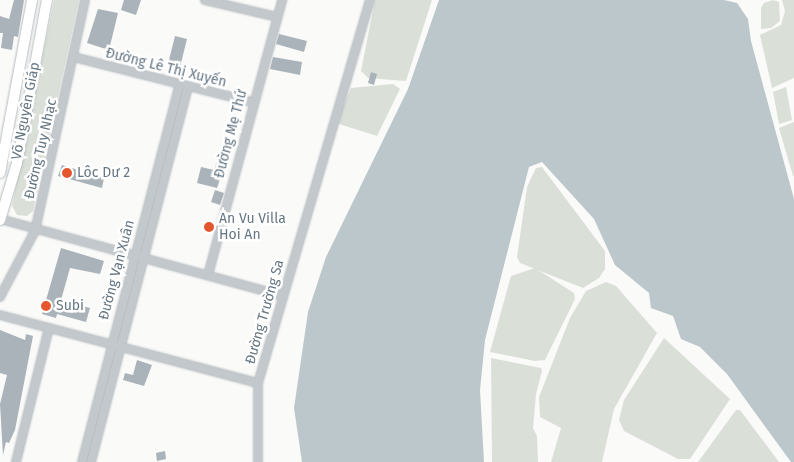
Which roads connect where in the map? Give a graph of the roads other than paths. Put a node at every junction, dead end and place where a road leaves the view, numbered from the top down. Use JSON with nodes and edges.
{"nodes":[{"id":1,"x":32,"y":0,"type":"edge"},
{"id":2,"x":47,"y":0,"type":"edge"},
{"id":3,"x":85,"y":0,"type":"edge"},
{"id":4,"x":205,"y":0,"type":"edge"},
{"id":5,"x":282,"y":0,"type":"edge"},
{"id":6,"x":370,"y":0,"type":"edge"},
{"id":7,"x":277,"y":17,"type":"junction"},
{"id":8,"x":74,"y":57,"type":"junction"},
{"id":9,"x":180,"y":84,"type":"junction"},
{"id":10,"x":188,"y":87,"type":"junction"},
{"id":11,"x":252,"y":102,"type":"junction"},
{"id":12,"x":0,"y":173,"type":"edge"},
{"id":13,"x":0,"y":219,"type":"edge"},
{"id":14,"x":35,"y":230,"type":"junction"},
{"id":15,"x":134,"y":254,"type":"junction"},
{"id":16,"x":144,"y":257,"type":"junction"},
{"id":17,"x":208,"y":276,"type":"junction"},
{"id":18,"x":283,"y":296,"type":"junction"},
{"id":19,"x":0,"y":297,"type":"edge"},
{"id":20,"x":0,"y":315,"type":"edge"},
{"id":21,"x":50,"y":328,"type":"junction"},
{"id":22,"x":110,"y":344,"type":"junction"},
{"id":23,"x":120,"y":346,"type":"junction"},
{"id":24,"x":258,"y":383,"type":"junction"},
{"id":25,"x":16,"y":462,"type":"edge"},
{"id":26,"x":82,"y":462,"type":"edge"},
{"id":27,"x":91,"y":462,"type":"edge"},
{"id":28,"x":258,"y":462,"type":"edge"}],
"edges":[{"from":1,"to":12,"type":"main road","name":"Võ Nguyên Giáp"},
{"from":2,"to":13,"type":"main road","name":"Võ Nguyên Giáp"},
{"from":3,"to":8,"type":"street","name":"Đường Tuy Nhạc"},
{"from":4,"to":7,"type":"street"},
{"from":5,"to":7,"type":"street","name":"Đường Mẹ Thứ"},
{"from":6,"to":18,"type":"street","name":"Đường Trường Sa"},
{"from":7,"to":11,"type":"street","name":"Đường Mẹ Thứ"},
{"from":8,"to":9,"type":"street","name":"Đường Lê Thị Xuyến"},
{"from":8,"to":14,"type":"street","name":"Đường Tuy Nhạc"},
{"from":9,"to":10,"type":"street","name":"Đường Lê Thị Xuyến"},
{"from":9,"to":15,"type":"street","name":"Đường Vạn Xuân"},
{"from":10,"to":11,"type":"street","name":"Đường Lê Thị Xuyến"},
{"from":10,"to":16,"type":"street","name":"Đường Vạn Xuân"},
{"from":11,"to":17,"type":"street","name":"Đường Mẹ Thứ"},
{"from":13,"to":14,"type":"street"},
{"from":14,"to":15,"type":"street"},
{"from":14,"to":19,"type":"street","name":"Đường Tuy Nhạc"},
{"from":15,"to":16,"type":"street"},
{"from":15,"to":22,"type":"street","name":"Đường Vạn Xuân"},
{"from":16,"to":17,"type":"street"},
{"from":16,"to":23,"type":"street","name":"Đường Vạn Xuân"},
{"from":17,"to":18,"type":"street"},
{"from":18,"to":24,"type":"street","name":"Đường Trường Sa"},
{"from":20,"to":21,"type":"street"},
{"from":21,"to":22,"type":"street"},
{"from":21,"to":25,"type":"street"},
{"from":22,"to":23,"type":"street"},
{"from":22,"to":26,"type":"street","name":"Đường Vạn Xuân"},
{"from":23,"to":24,"type":"street"},
{"from":23,"to":27,"type":"street","name":"Đường Vạn Xuân"},
{"from":24,"to":28,"type":"street","name":"Đường Trường Sa"}]}
